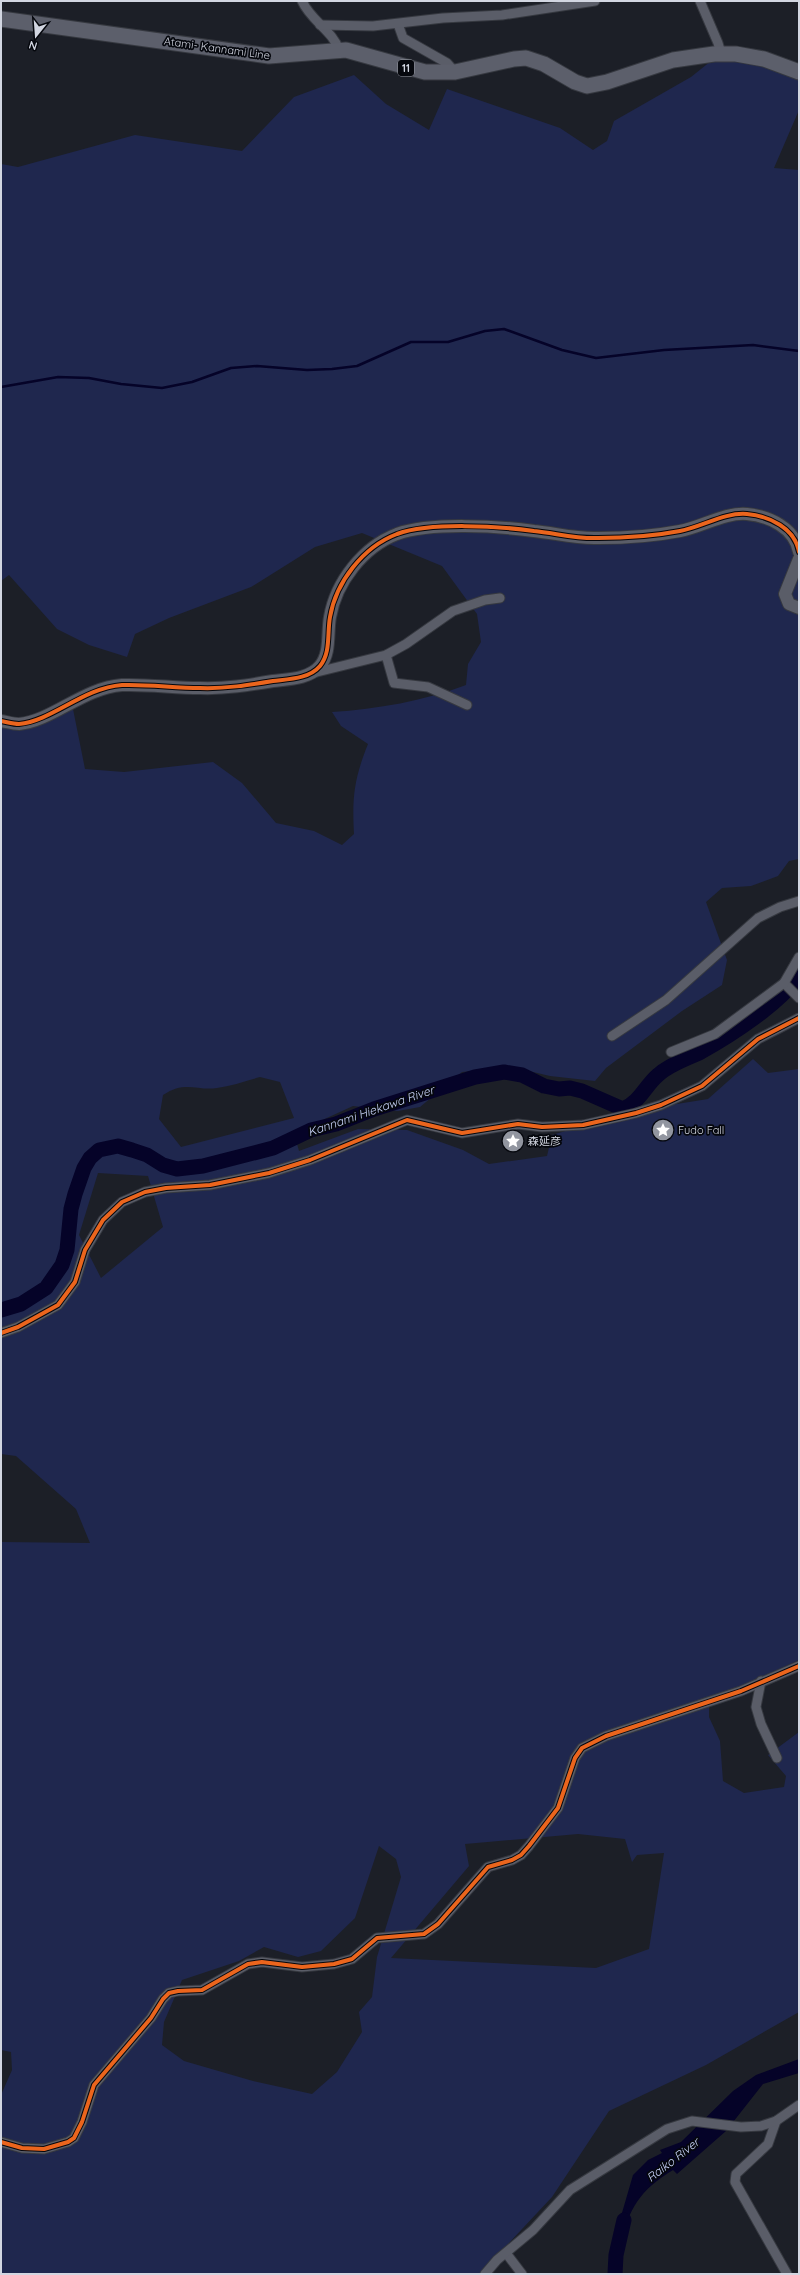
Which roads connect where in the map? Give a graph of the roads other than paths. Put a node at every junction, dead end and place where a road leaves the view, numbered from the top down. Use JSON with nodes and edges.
{"nodes":[{"id":1,"x":302,"y":1,"type":"edge"},
{"id":2,"x":595,"y":1,"type":"edge"},
{"id":3,"x":700,"y":1,"type":"edge"},
{"id":4,"x":1,"y":19,"type":"edge"},
{"id":5,"x":398,"y":24,"type":"junction"},
{"id":6,"x":320,"y":25,"type":"junction"},
{"id":7,"x":339,"y":50,"type":"junction"},
{"id":8,"x":720,"y":53,"type":"junction"},
{"id":9,"x":455,"y":72,"type":"junction"},
{"id":10,"x":799,"y":72,"type":"edge"},
{"id":11,"x":799,"y":552,"type":"edge"},
{"id":12,"x":799,"y":559,"type":"edge"},
{"id":13,"x":500,"y":598,"type":"dead end"},
{"id":14,"x":799,"y":608,"type":"edge"},
{"id":15,"x":386,"y":655,"type":"junction"},
{"id":16,"x":310,"y":674,"type":"junction"},
{"id":17,"x":467,"y":705,"type":"dead end"},
{"id":18,"x":1,"y":721,"type":"edge"},
{"id":19,"x":799,"y":901,"type":"edge"},
{"id":20,"x":799,"y":957,"type":"edge"},
{"id":21,"x":784,"y":984,"type":"junction"},
{"id":22,"x":797,"y":996,"type":"edge"},
{"id":23,"x":799,"y":1018,"type":"edge"},
{"id":24,"x":612,"y":1036,"type":"dead end"},
{"id":25,"x":670,"y":1052,"type":"dead end"},
{"id":26,"x":1,"y":1333,"type":"edge"},
{"id":27,"x":799,"y":1666,"type":"edge"},
{"id":28,"x":761,"y":1681,"type":"junction"},
{"id":29,"x":777,"y":1758,"type":"dead end"},
{"id":30,"x":799,"y":2106,"type":"edge"},
{"id":31,"x":776,"y":2121,"type":"junction"},
{"id":32,"x":1,"y":2142,"type":"edge"},
{"id":33,"x":506,"y":2253,"type":"junction"},
{"id":34,"x":485,"y":2274,"type":"edge"},
{"id":35,"x":522,"y":2274,"type":"edge"},
{"id":36,"x":786,"y":2274,"type":"edge"}],
"edges":[{"from":1,"to":6,"type":"street"},
{"from":2,"to":5,"type":"street"},
{"from":3,"to":8,"type":"street"},
{"from":4,"to":7,"type":"main road","name":"Atami- Kannami Line","number":"11"},
{"from":5,"to":6,"type":"street"},
{"from":5,"to":9,"type":"street"},
{"from":6,"to":7,"type":"street"},
{"from":7,"to":9,"type":"main road","name":"Atami- Kannami Line","number":"11"},
{"from":8,"to":9,"type":"main road","name":"Atami- Kannami Line","number":"11"},
{"from":8,"to":10,"type":"main road","name":"Atami- Kannami Line","number":"11"},
{"from":11,"to":16,"type":"street"},
{"from":12,"to":14,"type":"street"},
{"from":13,"to":15,"type":"street"},
{"from":15,"to":16,"type":"street"},
{"from":15,"to":17,"type":"street"},
{"from":16,"to":18,"type":"street"},
{"from":19,"to":24,"type":"street"},
{"from":20,"to":21,"type":"street"},
{"from":21,"to":22,"type":"street"},
{"from":21,"to":25,"type":"street"},
{"from":23,"to":26,"type":"street"},
{"from":27,"to":28,"type":"street"},
{"from":28,"to":29,"type":"street"},
{"from":28,"to":32,"type":"street"},
{"from":30,"to":31,"type":"street"},
{"from":31,"to":33,"type":"street"},
{"from":31,"to":36,"type":"street"},
{"from":33,"to":34,"type":"street"},
{"from":33,"to":35,"type":"street"}]}
